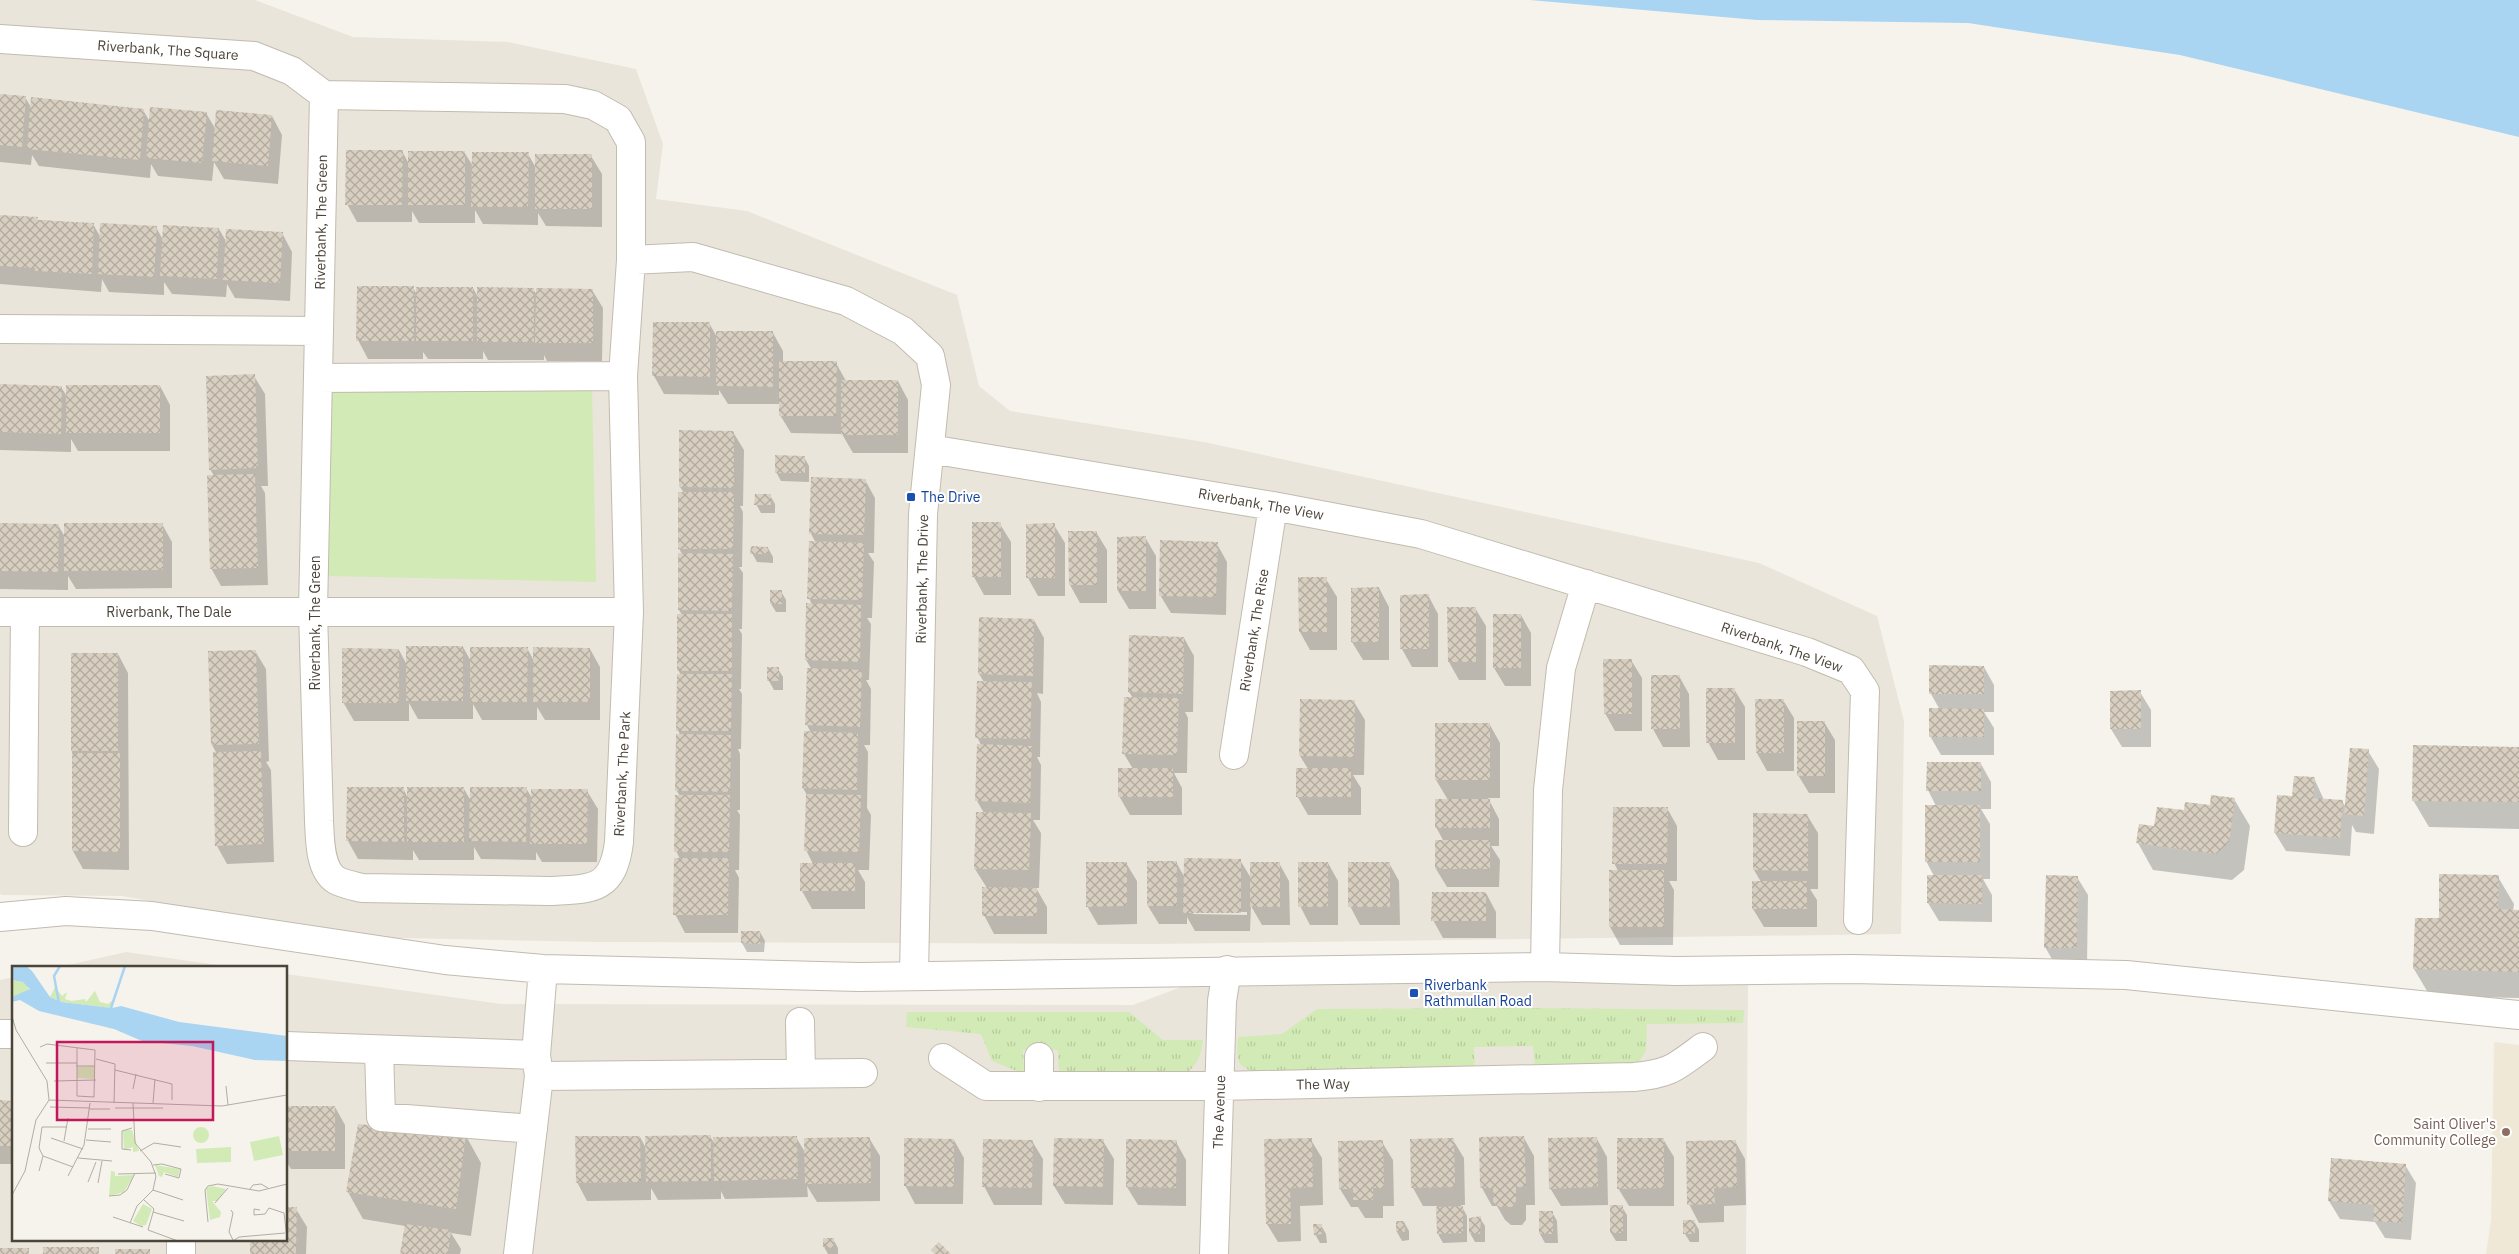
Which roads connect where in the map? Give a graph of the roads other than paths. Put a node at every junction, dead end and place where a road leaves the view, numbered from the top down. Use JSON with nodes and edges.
{"nodes":[{"id":1,"x":0,"y":40,"type":"edge"},
{"id":2,"x":324,"y":96,"type":"junction"},
{"id":3,"x":631,"y":260,"type":"junction"},
{"id":4,"x":0,"y":329,"type":"edge"},
{"id":5,"x":319,"y":332,"type":"junction"},
{"id":6,"x":623,"y":376,"type":"junction"},
{"id":7,"x":318,"y":378,"type":"junction"},
{"id":8,"x":930,"y":449,"type":"junction"},
{"id":9,"x":1273,"y":506,"type":"junction"},
{"id":10,"x":1586,"y":584,"type":"junction"},
{"id":11,"x":313,"y":611,"type":"junction"},
{"id":12,"x":13,"y":612,"type":"edge"},
{"id":13,"x":629,"y":612,"type":"junction"},
{"id":14,"x":1234,"y":755,"type":"dead end"},
{"id":15,"x":12,"y":791,"type":"edge"},
{"id":16,"x":23,"y":832,"type":"dead end"},
{"id":17,"x":327,"y":866,"type":"joint"},
{"id":18,"x":0,"y":917,"type":"edge"},
{"id":19,"x":1858,"y":920,"type":"dead end"},
{"id":20,"x":1545,"y":967,"type":"junction"},
{"id":21,"x":543,"y":969,"type":"junction"},
{"id":22,"x":1226,"y":970,"type":"junction"},
{"id":23,"x":914,"y":975,"type":"junction"},
{"id":24,"x":2519,"y":1015,"type":"edge"},
{"id":25,"x":800,"y":1022,"type":"dead end"},
{"id":26,"x":288,"y":1046,"type":"edge"},
{"id":27,"x":1703,"y":1047,"type":"dead end"},
{"id":28,"x":378,"y":1050,"type":"junction"},
{"id":29,"x":1039,"y":1057,"type":"dead end"},
{"id":30,"x":943,"y":1058,"type":"dead end"},
{"id":31,"x":538,"y":1065,"type":"junction"},
{"id":32,"x":801,"y":1072,"type":"junction"},
{"id":33,"x":863,"y":1072,"type":"dead end"},
{"id":34,"x":1220,"y":1086,"type":"junction"},
{"id":35,"x":1039,"y":1087,"type":"junction"},
{"id":36,"x":533,"y":1129,"type":"junction"},
{"id":37,"x":518,"y":1254,"type":"edge"},
{"id":38,"x":1214,"y":1254,"type":"edge"}],
"edges":[{"from":1,"to":2,"type":"street","name":"Riverbank, The Square"},
{"from":2,"to":3,"type":"street","name":"Riverbank, The Park"},
{"from":2,"to":5,"type":"street","name":"Riverbank, The Green"},
{"from":3,"to":6,"type":"street","name":"Riverbank, The Park"},
{"from":3,"to":8,"type":"street","name":"Riverbank, The Drive"},
{"from":4,"to":5,"type":"street"},
{"from":5,"to":7,"type":"street","name":"Riverbank, The Green"},
{"from":6,"to":7,"type":"street"},
{"from":6,"to":13,"type":"street","name":"Riverbank, The Park"},
{"from":7,"to":11,"type":"street","name":"Riverbank, The Green"},
{"from":8,"to":9,"type":"street","name":"Riverbank, The View"},
{"from":8,"to":23,"type":"street","name":"Riverbank, The Drive"},
{"from":9,"to":10,"type":"street","name":"Riverbank, The View"},
{"from":9,"to":14,"type":"street","name":"Riverbank, The Rise"},
{"from":10,"to":19,"type":"street","name":"Riverbank, The View"},
{"from":10,"to":20,"type":"street"},
{"from":11,"to":12,"type":"street","name":"Riverbank, The Dale"},
{"from":11,"to":13,"type":"street","name":"Riverbank, The Dale"},
{"from":11,"to":17,"type":"street","name":"Riverbank, The Green"},
{"from":12,"to":15,"type":"street","name":"Riverbank, The Dale"},
{"from":13,"to":17,"type":"street","name":"Riverbank, The Park"},
{"from":15,"to":16,"type":"street","name":"Riverbank, The Dale"},
{"from":18,"to":21,"type":"street"},
{"from":20,"to":22,"type":"street"},
{"from":20,"to":24,"type":"street"},
{"from":21,"to":23,"type":"street"},
{"from":21,"to":31,"type":"street"},
{"from":22,"to":23,"type":"street"},
{"from":22,"to":34,"type":"street","name":"The Avenue"},
{"from":25,"to":32,"type":"street"},
{"from":26,"to":28,"type":"street"},
{"from":27,"to":34,"type":"street","name":"The Way"},
{"from":28,"to":31,"type":"street"},
{"from":28,"to":36,"type":"street"},
{"from":29,"to":35,"type":"street"},
{"from":30,"to":35,"type":"street","name":"The Way"},
{"from":31,"to":32,"type":"street"},
{"from":31,"to":36,"type":"street"},
{"from":32,"to":33,"type":"street"},
{"from":34,"to":35,"type":"street","name":"The Way"},
{"from":34,"to":38,"type":"street","name":"The Avenue"},
{"from":36,"to":37,"type":"street"}]}
